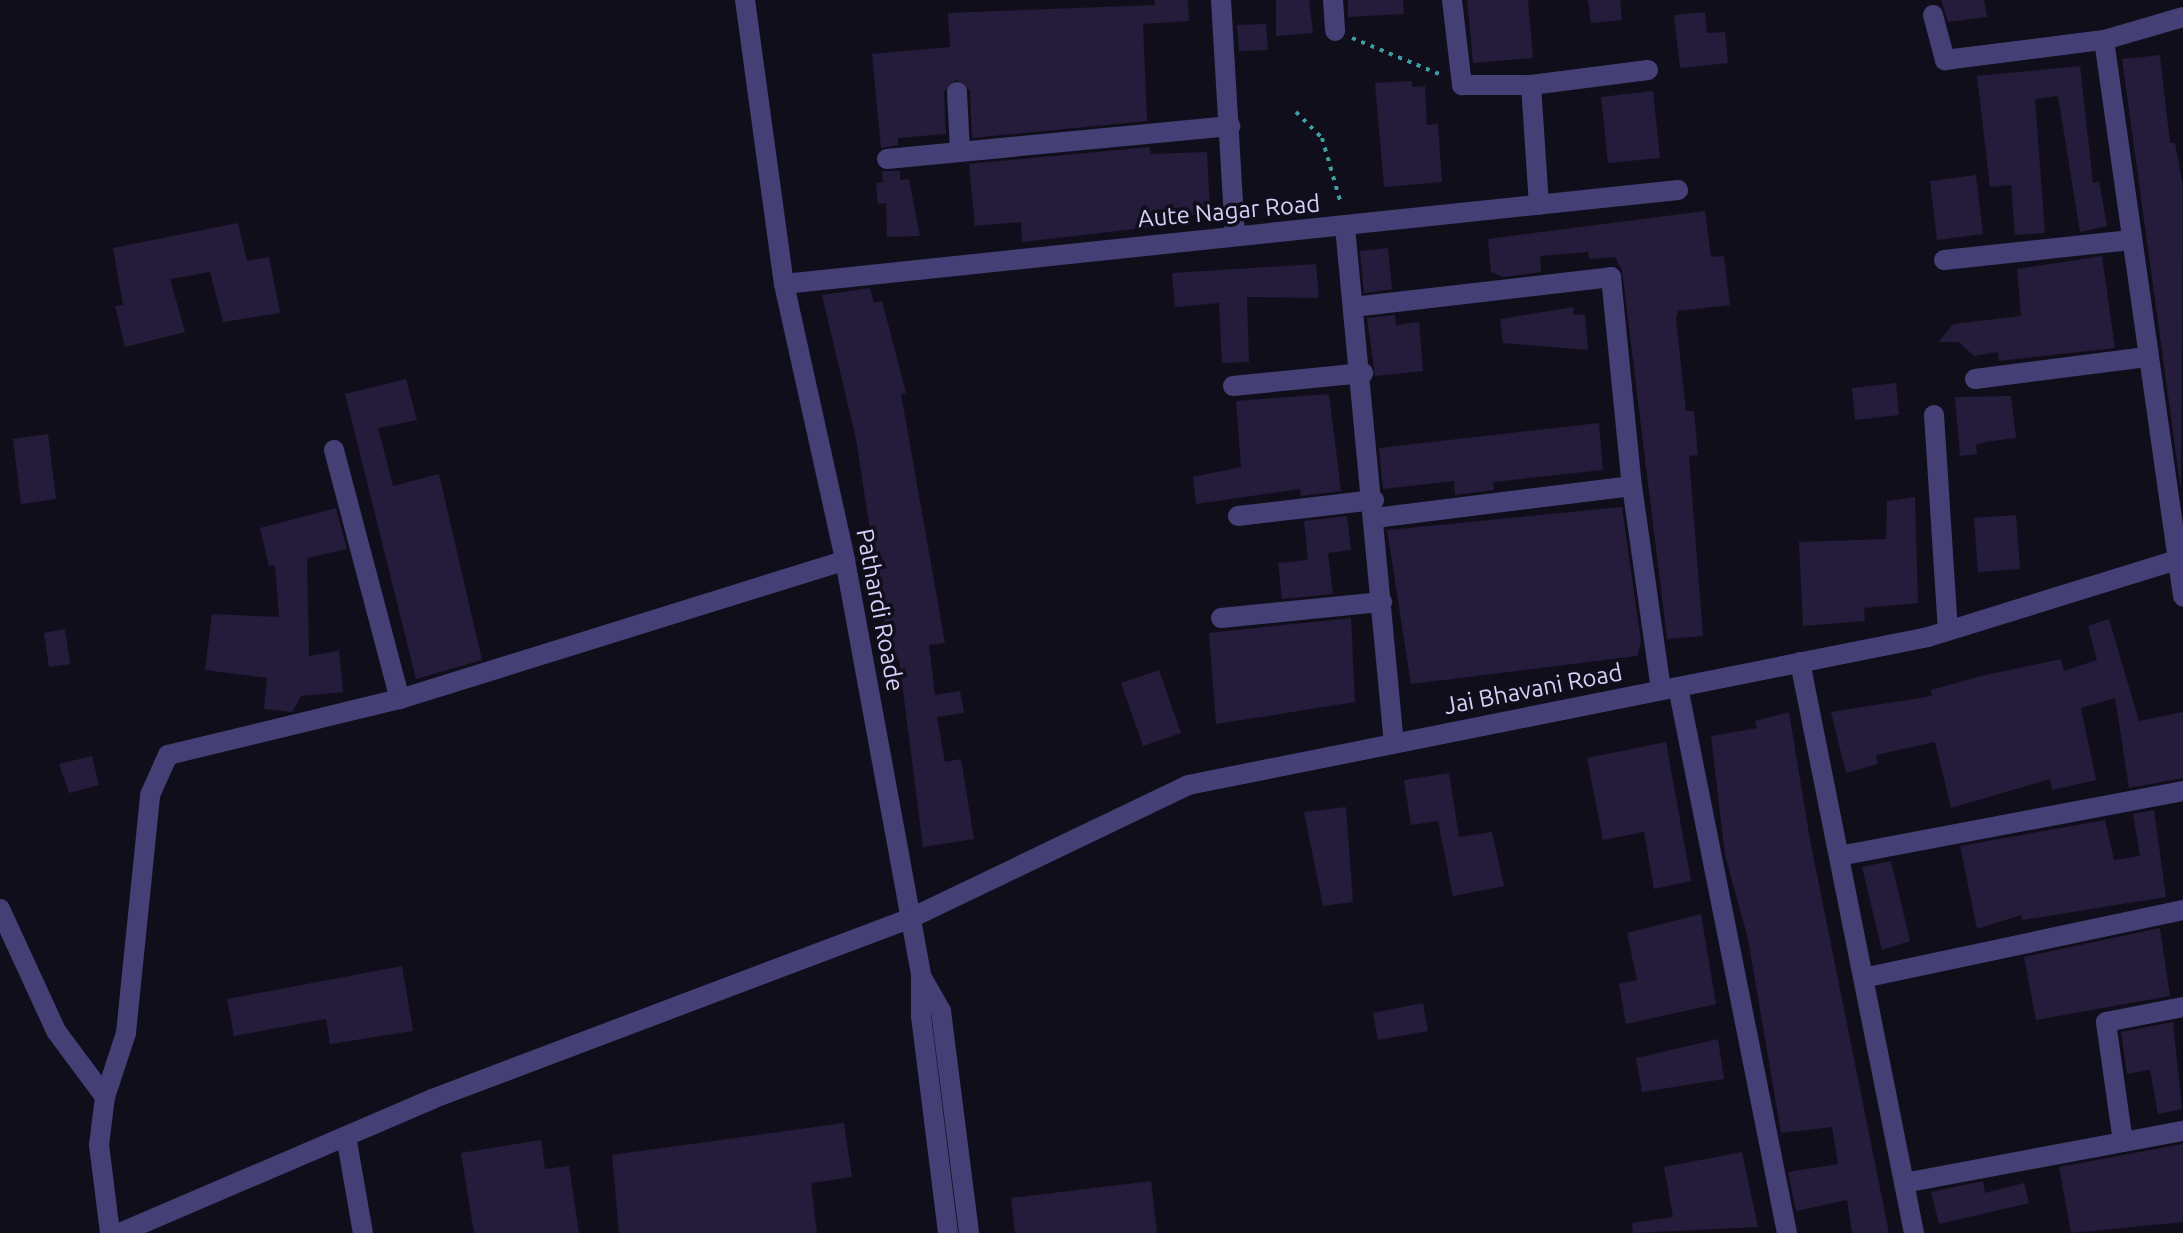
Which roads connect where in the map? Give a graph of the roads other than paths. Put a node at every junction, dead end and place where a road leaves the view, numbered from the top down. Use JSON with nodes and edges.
{"nodes":[{"id":1,"x":745,"y":0,"type":"edge"},
{"id":2,"x":1221,"y":0,"type":"edge"},
{"id":3,"x":1333,"y":0,"type":"edge"},
{"id":4,"x":1452,"y":0,"type":"edge"},
{"id":5,"x":1933,"y":15,"type":"dead end"},
{"id":6,"x":2183,"y":17,"type":"edge"},
{"id":7,"x":1335,"y":31,"type":"road end"},
{"id":8,"x":2104,"y":40,"type":"junction"},
{"id":9,"x":1648,"y":70,"type":"dead end"},
{"id":10,"x":1531,"y":85,"type":"junction"},
{"id":11,"x":957,"y":92,"type":"dead end"},
{"id":12,"x":1230,"y":126,"type":"junction"},
{"id":13,"x":960,"y":152,"type":"junction"},
{"id":14,"x":887,"y":159,"type":"dead end"},
{"id":15,"x":1678,"y":190,"type":"dead end"},
{"id":16,"x":1539,"y":205,"type":"junction"},
{"id":17,"x":1345,"y":227,"type":"junction"},
{"id":18,"x":1235,"y":236,"type":"junction"},
{"id":19,"x":2131,"y":240,"type":"junction"},
{"id":20,"x":1944,"y":260,"type":"dead end"},
{"id":21,"x":784,"y":284,"type":"junction"},
{"id":22,"x":1353,"y":307,"type":"junction"},
{"id":23,"x":2147,"y":357,"type":"junction"},
{"id":24,"x":1363,"y":373,"type":"junction"},
{"id":25,"x":1975,"y":379,"type":"dead end"},
{"id":26,"x":1233,"y":386,"type":"dead end"},
{"id":27,"x":1934,"y":415,"type":"dead end"},
{"id":28,"x":334,"y":450,"type":"dead end"},
{"id":29,"x":1632,"y":486,"type":"junction"},
{"id":30,"x":1375,"y":509,"type":"junction"},
{"id":31,"x":1238,"y":516,"type":"dead end"},
{"id":32,"x":2180,"y":559,"type":"edge"},
{"id":33,"x":845,"y":560,"type":"junction"},
{"id":34,"x":2183,"y":596,"type":"edge"},
{"id":35,"x":1382,"y":602,"type":"junction"},
{"id":36,"x":1221,"y":618,"type":"dead end"},
{"id":37,"x":1948,"y":630,"type":"junction"},
{"id":38,"x":1800,"y":662,"type":"junction"},
{"id":39,"x":1670,"y":689,"type":"junction"},
{"id":40,"x":400,"y":699,"type":"junction"},
{"id":41,"x":1394,"y":744,"type":"junction"},
{"id":42,"x":2183,"y":791,"type":"edge"},
{"id":43,"x":1839,"y":856,"type":"junction"},
{"id":44,"x":0,"y":909,"type":"edge"},
{"id":45,"x":2183,"y":910,"type":"edge"},
{"id":46,"x":911,"y":918,"type":"junction"},
{"id":47,"x":921,"y":976,"type":"junction"},
{"id":48,"x":1863,"y":978,"type":"junction"},
{"id":49,"x":2183,"y":1007,"type":"edge"},
{"id":50,"x":105,"y":1097,"type":"junction"},
{"id":51,"x":2183,"y":1131,"type":"edge"},
{"id":52,"x":346,"y":1136,"type":"junction"},
{"id":53,"x":2123,"y":1142,"type":"junction"},
{"id":54,"x":1904,"y":1183,"type":"junction"},
{"id":55,"x":110,"y":1233,"type":"edge"},
{"id":56,"x":120,"y":1233,"type":"edge"},
{"id":57,"x":363,"y":1233,"type":"edge"},
{"id":58,"x":948,"y":1233,"type":"edge"},
{"id":59,"x":969,"y":1233,"type":"edge"},
{"id":60,"x":1787,"y":1233,"type":"edge"},
{"id":61,"x":1914,"y":1233,"type":"edge"}],
"edges":[{"from":1,"to":21,"type":"street","name":"Pathardi Roade"},
{"from":2,"to":12,"type":"street"},
{"from":3,"to":7,"type":"street"},
{"from":4,"to":10,"type":"street"},
{"from":5,"to":8,"type":"street"},
{"from":6,"to":8,"type":"street"},
{"from":8,"to":19,"type":"street"},
{"from":9,"to":10,"type":"street"},
{"from":10,"to":16,"type":"street"},
{"from":11,"to":13,"type":"street"},
{"from":12,"to":13,"type":"street"},
{"from":12,"to":18,"type":"street"},
{"from":13,"to":14,"type":"street"},
{"from":15,"to":16,"type":"street","name":"Aute Nagar Road"},
{"from":16,"to":17,"type":"street","name":"Aute Nagar Road"},
{"from":17,"to":18,"type":"street","name":"Aute Nagar Road"},
{"from":17,"to":22,"type":"street"},
{"from":18,"to":21,"type":"street","name":"Aute Nagar Road"},
{"from":19,"to":20,"type":"street"},
{"from":19,"to":23,"type":"street"},
{"from":21,"to":33,"type":"street","name":"Pathardi Roade"},
{"from":22,"to":24,"type":"street"},
{"from":22,"to":29,"type":"street"},
{"from":23,"to":25,"type":"street"},
{"from":23,"to":32,"type":"street"},
{"from":24,"to":26,"type":"street"},
{"from":24,"to":30,"type":"street"},
{"from":27,"to":37,"type":"street"},
{"from":28,"to":40,"type":"street"},
{"from":29,"to":30,"type":"street"},
{"from":29,"to":39,"type":"street"},
{"from":30,"to":31,"type":"street"},
{"from":30,"to":35,"type":"street"},
{"from":32,"to":34,"type":"street"},
{"from":32,"to":37,"type":"street","name":"Jai Bhavani Road"},
{"from":33,"to":40,"type":"street"},
{"from":33,"to":46,"type":"street","name":"Pathardi Roade"},
{"from":35,"to":36,"type":"street"},
{"from":35,"to":41,"type":"street"},
{"from":37,"to":38,"type":"street","name":"Jai Bhavani Road"},
{"from":38,"to":39,"type":"street","name":"Jai Bhavani Road"},
{"from":38,"to":43,"type":"street"},
{"from":39,"to":41,"type":"street","name":"Jai Bhavani Road"},
{"from":39,"to":60,"type":"street"},
{"from":40,"to":50,"type":"street"},
{"from":41,"to":46,"type":"street","name":"Jai Bhavani Road"},
{"from":42,"to":43,"type":"street"},
{"from":43,"to":48,"type":"street"},
{"from":44,"to":50,"type":"street"},
{"from":45,"to":48,"type":"street"},
{"from":46,"to":47,"type":"street","name":"Pathardi Roade"},
{"from":46,"to":52,"type":"street","name":"Jai Bhavani Road"},
{"from":47,"to":58,"type":"street","name":"Pathardi Roade"},
{"from":47,"to":59,"type":"street"},
{"from":48,"to":54,"type":"street"},
{"from":49,"to":53,"type":"street"},
{"from":50,"to":55,"type":"street"},
{"from":51,"to":53,"type":"street"},
{"from":52,"to":56,"type":"street","name":"Jai Bhavani Road"},
{"from":52,"to":57,"type":"street"},
{"from":53,"to":54,"type":"street"},
{"from":54,"to":61,"type":"street"}]}
